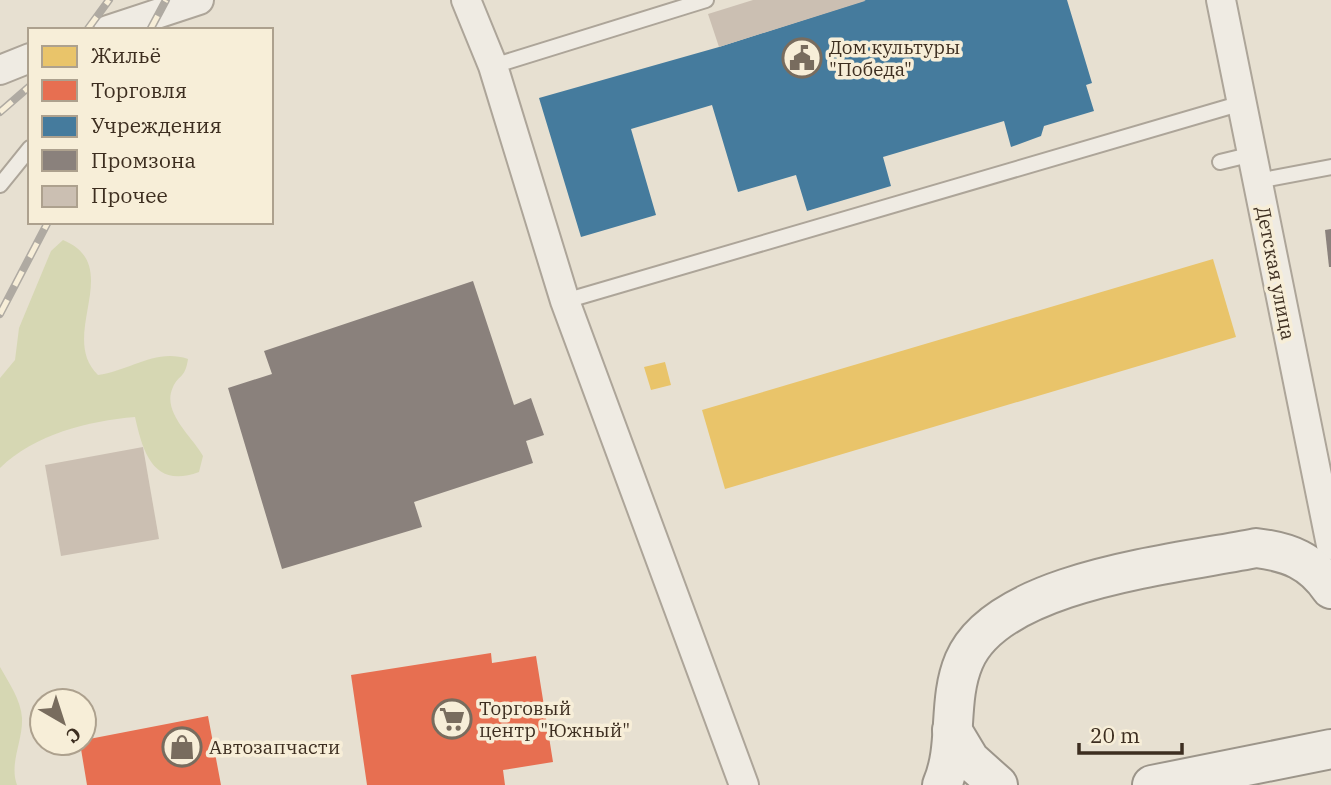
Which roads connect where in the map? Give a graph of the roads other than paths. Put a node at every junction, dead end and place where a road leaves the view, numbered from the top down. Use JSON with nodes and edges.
{"nodes":[{"id":1,"x":199,"y":0,"type":"edge"},
{"id":2,"x":466,"y":0,"type":"edge"},
{"id":3,"x":706,"y":0,"type":"edge"},
{"id":4,"x":1221,"y":0,"type":"edge"},
{"id":5,"x":120,"y":28,"type":"edge"},
{"id":6,"x":28,"y":59,"type":"edge"},
{"id":7,"x":493,"y":66,"type":"junction"},
{"id":8,"x":0,"y":70,"type":"edge"},
{"id":9,"x":1242,"y":103,"type":"junction"},
{"id":10,"x":28,"y":150,"type":"edge"},
{"id":11,"x":1220,"y":162,"type":"dead end"},
{"id":12,"x":1331,"y":167,"type":"edge"},
{"id":13,"x":1255,"y":168,"type":"junction"},
{"id":14,"x":0,"y":185,"type":"edge"},
{"id":15,"x":565,"y":301,"type":"junction"},
{"id":16,"x":1331,"y":545,"type":"edge"},
{"id":17,"x":1331,"y":589,"type":"edge"},
{"id":18,"x":952,"y":730,"type":"junction"},
{"id":19,"x":1331,"y":749,"type":"edge"},
{"id":20,"x":744,"y":785,"type":"edge"},
{"id":21,"x":942,"y":785,"type":"edge"},
{"id":22,"x":998,"y":785,"type":"edge"},
{"id":23,"x":1152,"y":785,"type":"edge"}],
"edges":[{"from":1,"to":5,"type":"street"},
{"from":2,"to":7,"type":"street"},
{"from":3,"to":7,"type":"lane"},
{"from":4,"to":9,"type":"street","name":"Детская улица"},
{"from":6,"to":8,"type":"street"},
{"from":7,"to":15,"type":"street"},
{"from":9,"to":13,"type":"street","name":"Детская улица"},
{"from":9,"to":15,"type":"lane"},
{"from":10,"to":14,"type":"lane"},
{"from":11,"to":13,"type":"lane"},
{"from":12,"to":13,"type":"lane"},
{"from":13,"to":16,"type":"street","name":"Детская улица"},
{"from":15,"to":20,"type":"street"},
{"from":17,"to":18,"type":"main road"},
{"from":18,"to":21,"type":"main road"},
{"from":18,"to":22,"type":"main road"},
{"from":19,"to":23,"type":"main road"}]}
